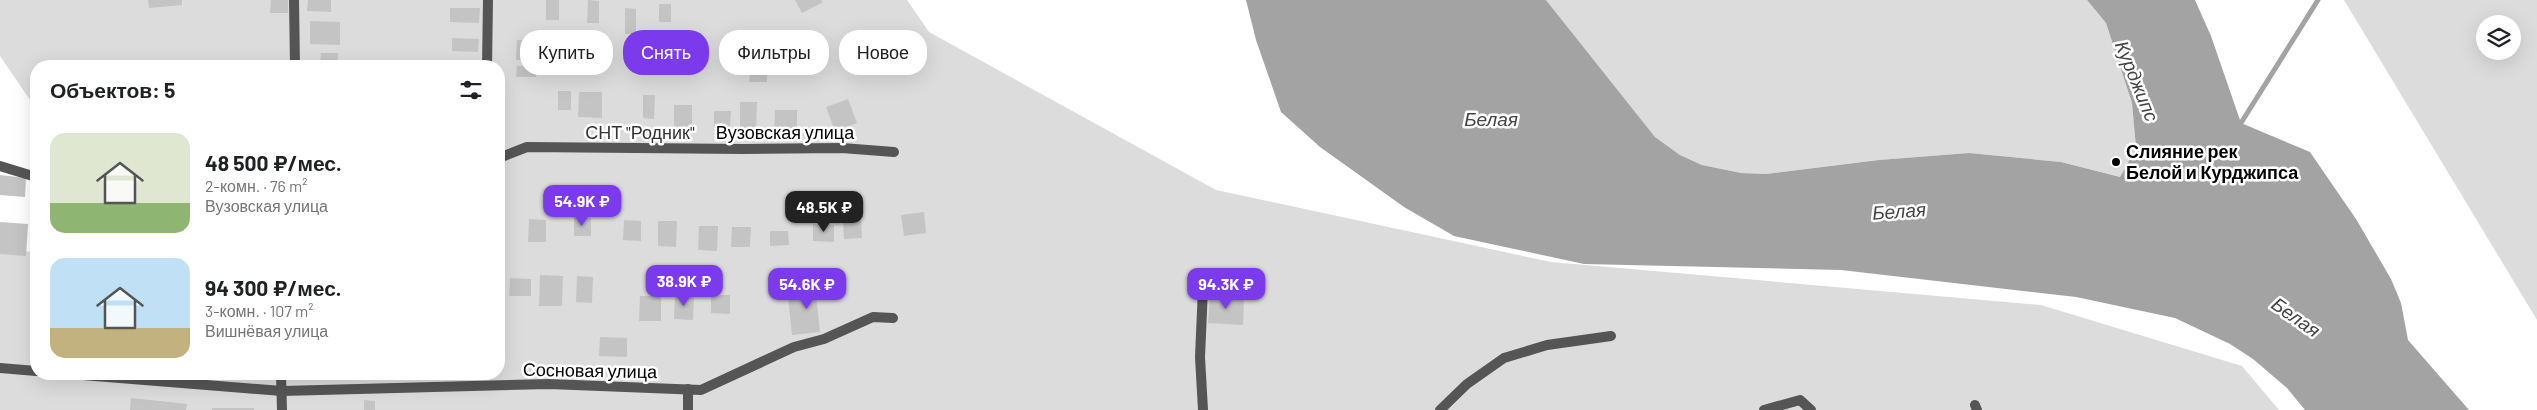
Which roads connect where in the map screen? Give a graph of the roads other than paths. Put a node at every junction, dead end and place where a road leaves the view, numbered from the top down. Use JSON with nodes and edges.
{"nodes":[{"id":1,"x":294,"y":0,"type":"edge"},
{"id":2,"x":488,"y":0,"type":"edge"},
{"id":3,"x":295,"y":60,"type":"edge"},
{"id":4,"x":487,"y":60,"type":"edge"},
{"id":5,"x":894,"y":152,"type":"dead end"},
{"id":6,"x":505,"y":156,"type":"edge"},
{"id":7,"x":0,"y":166,"type":"edge"},
{"id":8,"x":30,"y":175,"type":"edge"},
{"id":9,"x":1203,"y":288,"type":"dead end"},
{"id":10,"x":893,"y":318,"type":"dead end"},
{"id":11,"x":1611,"y":336,"type":"dead end"},
{"id":12,"x":0,"y":368,"type":"edge"},
{"id":13,"x":30,"y":370,"type":"edge"},
{"id":14,"x":145,"y":380,"type":"edge"},
{"id":15,"x":281,"y":380,"type":"edge"},
{"id":16,"x":688,"y":389,"type":"junction"},
{"id":17,"x":282,"y":391,"type":"junction"},
{"id":18,"x":282,"y":410,"type":"edge"},
{"id":19,"x":688,"y":410,"type":"edge"},
{"id":20,"x":1203,"y":410,"type":"edge"},
{"id":21,"x":1440,"y":410,"type":"edge"},
{"id":22,"x":1764,"y":410,"type":"edge"},
{"id":23,"x":1811,"y":410,"type":"edge"}],
"edges":[{"from":1,"to":3,"type":"street"},
{"from":2,"to":4,"type":"street"},
{"from":5,"to":6,"type":"street","name":"Вузовская улица"},
{"from":7,"to":8,"type":"street"},
{"from":9,"to":20,"type":"street"},
{"from":10,"to":16,"type":"street","name":"Сосновая улица"},
{"from":11,"to":21,"type":"street"},
{"from":12,"to":13,"type":"street"},
{"from":14,"to":17,"type":"street","name":"Сосновая улица"},
{"from":15,"to":17,"type":"street"},
{"from":16,"to":17,"type":"street","name":"Сосновая улица"},
{"from":16,"to":19,"type":"street"},
{"from":17,"to":18,"type":"street"},
{"from":22,"to":23,"type":"street"}]}
